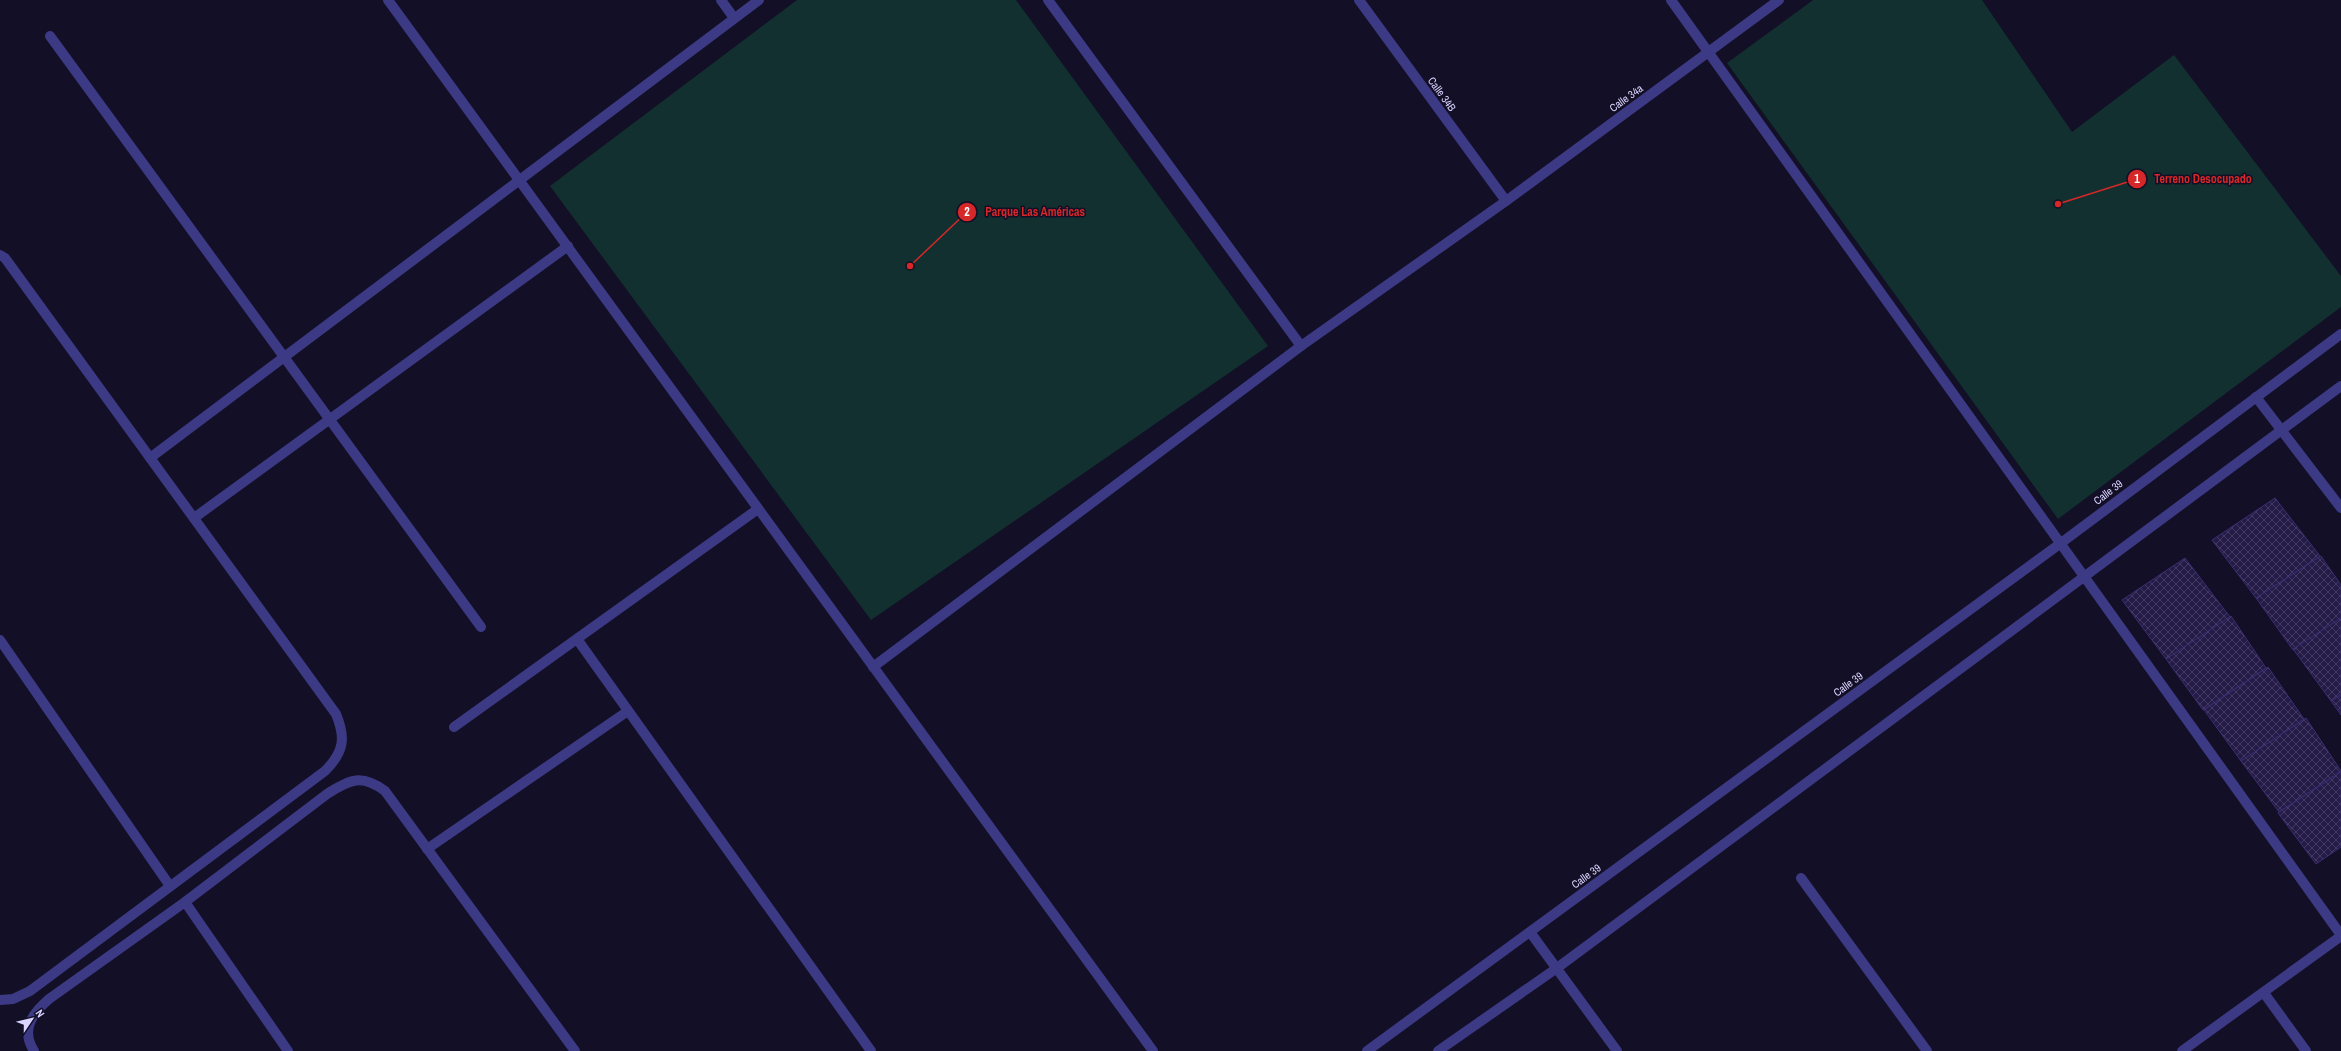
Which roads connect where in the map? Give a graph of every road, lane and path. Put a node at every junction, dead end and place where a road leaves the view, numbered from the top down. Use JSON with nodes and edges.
{"nodes":[{"id":1,"x":388,"y":0,"type":"edge"},
{"id":2,"x":721,"y":0,"type":"edge"},
{"id":3,"x":759,"y":0,"type":"edge"},
{"id":4,"x":1048,"y":0,"type":"edge"},
{"id":5,"x":1358,"y":0,"type":"edge"},
{"id":6,"x":1671,"y":0,"type":"edge"},
{"id":7,"x":1779,"y":0,"type":"edge"},
{"id":8,"x":734,"y":18,"type":"junction"},
{"id":9,"x":50,"y":36,"type":"dead end"},
{"id":10,"x":1709,"y":51,"type":"junction"},
{"id":11,"x":519,"y":180,"type":"junction"},
{"id":12,"x":1506,"y":201,"type":"junction"},
{"id":13,"x":568,"y":246,"type":"junction"},
{"id":14,"x":0,"y":255,"type":"edge"},
{"id":15,"x":2341,"y":334,"type":"edge"},
{"id":16,"x":1301,"y":346,"type":"junction"},
{"id":17,"x":284,"y":358,"type":"junction"},
{"id":18,"x":2341,"y":386,"type":"edge"},
{"id":19,"x":2256,"y":397,"type":"junction"},
{"id":20,"x":329,"y":418,"type":"junction"},
{"id":21,"x":2283,"y":430,"type":"junction"},
{"id":22,"x":150,"y":458,"type":"junction"},
{"id":23,"x":2341,"y":508,"type":"edge"},
{"id":24,"x":758,"y":509,"type":"junction"},
{"id":25,"x":194,"y":518,"type":"junction"},
{"id":26,"x":2060,"y":543,"type":"junction"},
{"id":27,"x":2084,"y":576,"type":"junction"},
{"id":28,"x":481,"y":627,"type":"dead end"},
{"id":29,"x":577,"y":639,"type":"junction"},
{"id":30,"x":0,"y":640,"type":"edge"},
{"id":31,"x":873,"y":667,"type":"junction"},
{"id":32,"x":628,"y":711,"type":"junction"},
{"id":33,"x":454,"y":727,"type":"dead end"},
{"id":34,"x":427,"y":849,"type":"junction"},
{"id":35,"x":1801,"y":878,"type":"dead end"},
{"id":36,"x":170,"y":886,"type":"junction"},
{"id":37,"x":185,"y":902,"type":"junction"},
{"id":38,"x":1530,"y":932,"type":"junction"},
{"id":39,"x":2341,"y":936,"type":"edge"},
{"id":40,"x":1557,"y":968,"type":"junction"},
{"id":41,"x":2264,"y":993,"type":"junction"},
{"id":42,"x":0,"y":1000,"type":"edge"},
{"id":43,"x":34,"y":1051,"type":"edge"},
{"id":44,"x":288,"y":1051,"type":"edge"},
{"id":45,"x":575,"y":1051,"type":"edge"},
{"id":46,"x":872,"y":1051,"type":"edge"},
{"id":47,"x":1153,"y":1051,"type":"edge"},
{"id":48,"x":1367,"y":1051,"type":"edge"},
{"id":49,"x":1438,"y":1051,"type":"edge"},
{"id":50,"x":1617,"y":1051,"type":"edge"},
{"id":51,"x":1927,"y":1051,"type":"edge"},
{"id":52,"x":2182,"y":1051,"type":"edge"},
{"id":53,"x":2306,"y":1051,"type":"edge"}],
"edges":[{"from":1,"to":11,"type":"street"},
{"from":2,"to":8,"type":"street"},
{"from":3,"to":8,"type":"street"},
{"from":4,"to":16,"type":"street"},
{"from":5,"to":12,"type":"street","name":"Calle 34B"},
{"from":6,"to":10,"type":"street"},
{"from":7,"to":10,"type":"street","name":"Calle 34a"},
{"from":8,"to":11,"type":"street"},
{"from":9,"to":17,"type":"street"},
{"from":10,"to":12,"type":"street","name":"Calle 34a"},
{"from":10,"to":26,"type":"street"},
{"from":11,"to":13,"type":"street"},
{"from":11,"to":17,"type":"street"},
{"from":12,"to":16,"type":"street","name":"Calle 34a"},
{"from":13,"to":20,"type":"street"},
{"from":13,"to":24,"type":"street"},
{"from":14,"to":22,"type":"street"},
{"from":15,"to":19,"type":"street","name":"Calle 39"},
{"from":16,"to":31,"type":"street","name":"Calle 34a"},
{"from":17,"to":20,"type":"street"},
{"from":17,"to":22,"type":"street"},
{"from":18,"to":21,"type":"street"},
{"from":19,"to":21,"type":"street"},
{"from":19,"to":26,"type":"street","name":"Calle 39"},
{"from":20,"to":25,"type":"street"},
{"from":20,"to":28,"type":"street"},
{"from":21,"to":23,"type":"street"},
{"from":21,"to":27,"type":"street"},
{"from":22,"to":25,"type":"street"},
{"from":24,"to":29,"type":"street"},
{"from":24,"to":31,"type":"street"},
{"from":25,"to":36,"type":"street"},
{"from":26,"to":27,"type":"street"},
{"from":26,"to":38,"type":"street","name":"Calle 39"},
{"from":27,"to":39,"type":"street"},
{"from":27,"to":40,"type":"street"},
{"from":29,"to":32,"type":"street"},
{"from":29,"to":33,"type":"street"},
{"from":30,"to":36,"type":"street"},
{"from":31,"to":47,"type":"street"},
{"from":32,"to":34,"type":"street"},
{"from":32,"to":46,"type":"street"},
{"from":34,"to":37,"type":"street"},
{"from":34,"to":45,"type":"street"},
{"from":35,"to":51,"type":"street"},
{"from":36,"to":42,"type":"street"},
{"from":37,"to":43,"type":"street"},
{"from":37,"to":44,"type":"street"},
{"from":38,"to":40,"type":"street"},
{"from":38,"to":48,"type":"street","name":"Calle 39"},
{"from":39,"to":41,"type":"street"},
{"from":40,"to":49,"type":"street"},
{"from":40,"to":50,"type":"street"},
{"from":41,"to":52,"type":"street"},
{"from":41,"to":53,"type":"street"}]}
